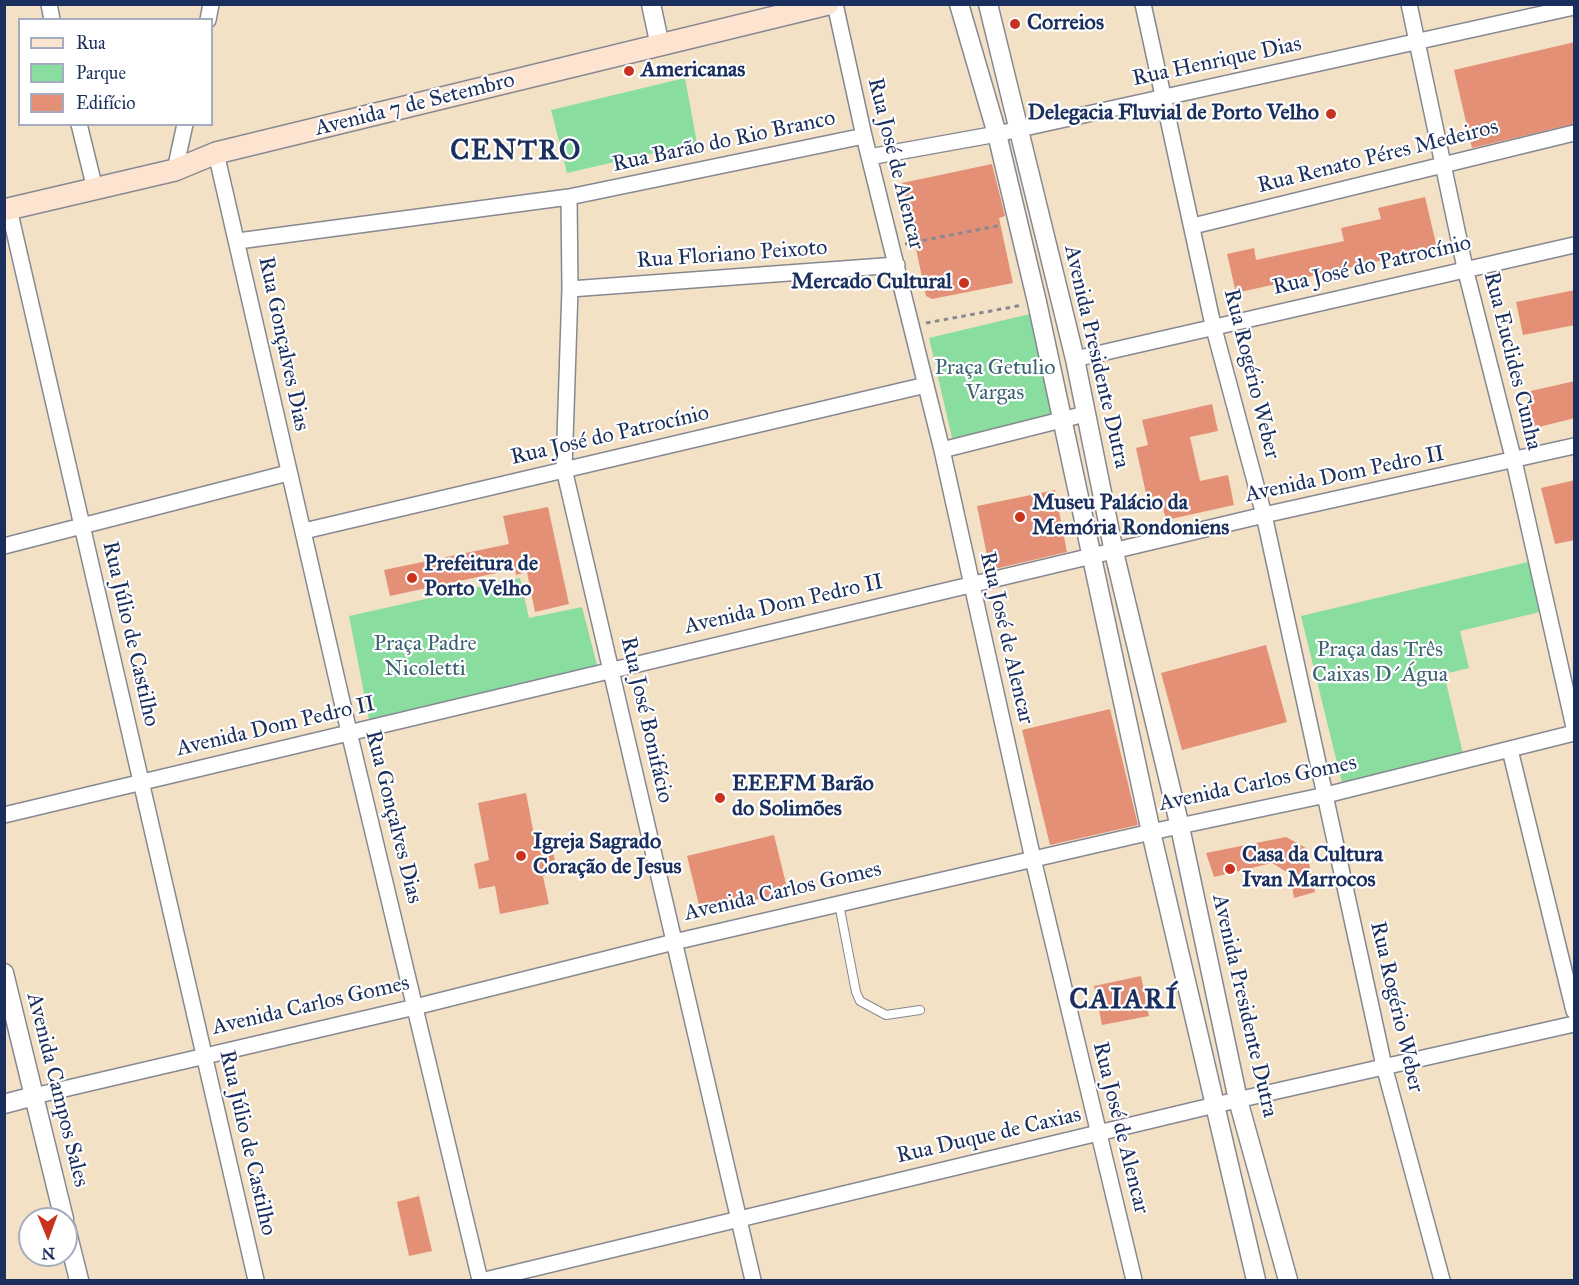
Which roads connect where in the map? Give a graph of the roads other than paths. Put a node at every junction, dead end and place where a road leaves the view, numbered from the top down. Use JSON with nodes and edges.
{"nodes":[{"id":1,"x":651,"y":4,"type":"edge"},
{"id":2,"x":828,"y":4,"type":"edge"},
{"id":3,"x":835,"y":4,"type":"edge"},
{"id":4,"x":958,"y":4,"type":"edge"},
{"id":5,"x":988,"y":4,"type":"edge"},
{"id":6,"x":1143,"y":4,"type":"edge"},
{"id":7,"x":1409,"y":4,"type":"edge"},
{"id":8,"x":1575,"y":8,"type":"edge"},
{"id":9,"x":1417,"y":44,"type":"junction"},
{"id":10,"x":660,"y":46,"type":"junction"},
{"id":11,"x":1163,"y":96,"type":"junction"},
{"id":12,"x":79,"y":126,"type":"edge"},
{"id":13,"x":185,"y":126,"type":"edge"},
{"id":14,"x":1018,"y":129,"type":"junction"},
{"id":15,"x":1575,"y":133,"type":"edge"},
{"id":16,"x":997,"y":134,"type":"junction"},
{"id":17,"x":864,"y":136,"type":"junction"},
{"id":18,"x":216,"y":153,"type":"junction"},
{"id":19,"x":869,"y":157,"type":"junction"},
{"id":20,"x":1442,"y":165,"type":"junction"},
{"id":21,"x":175,"y":170,"type":"junction"},
{"id":22,"x":95,"y":189,"type":"junction"},
{"id":23,"x":569,"y":197,"type":"junction"},
{"id":24,"x":7,"y":209,"type":"edge"},
{"id":25,"x":1193,"y":226,"type":"junction"},
{"id":26,"x":238,"y":241,"type":"junction"},
{"id":27,"x":1575,"y":245,"type":"edge"},
{"id":28,"x":897,"y":265,"type":"junction"},
{"id":29,"x":1465,"y":268,"type":"junction"},
{"id":30,"x":570,"y":289,"type":"junction"},
{"id":31,"x":1213,"y":325,"type":"junction"},
{"id":32,"x":1075,"y":359,"type":"junction"},
{"id":33,"x":926,"y":385,"type":"junction"},
{"id":34,"x":1085,"y":414,"type":"junction"},
{"id":35,"x":1064,"y":420,"type":"junction"},
{"id":36,"x":1575,"y":446,"type":"edge"},
{"id":37,"x":942,"y":450,"type":"junction"},
{"id":38,"x":1514,"y":461,"type":"junction"},
{"id":39,"x":564,"y":469,"type":"junction"},
{"id":40,"x":288,"y":473,"type":"junction"},
{"id":41,"x":1264,"y":515,"type":"junction"},
{"id":42,"x":82,"y":525,"type":"junction"},
{"id":43,"x":304,"y":531,"type":"junction"},
{"id":44,"x":4,"y":546,"type":"edge"},
{"id":45,"x":1114,"y":552,"type":"junction"},
{"id":46,"x":1092,"y":556,"type":"junction"},
{"id":47,"x":971,"y":585,"type":"junction"},
{"id":48,"x":611,"y":669,"type":"junction"},
{"id":49,"x":1575,"y":727,"type":"edge"},
{"id":50,"x":349,"y":732,"type":"junction"},
{"id":51,"x":1575,"y":733,"type":"edge"},
{"id":52,"x":1510,"y":750,"type":"junction"},
{"id":53,"x":141,"y":782,"type":"junction"},
{"id":54,"x":1326,"y":795,"type":"junction"},
{"id":55,"x":4,"y":814,"type":"edge"},
{"id":56,"x":1180,"y":827,"type":"junction"},
{"id":57,"x":1150,"y":832,"type":"junction"},
{"id":58,"x":1033,"y":859,"type":"junction"},
{"id":59,"x":839,"y":903,"type":"junction"},
{"id":60,"x":674,"y":942,"type":"junction"},
{"id":61,"x":4,"y":973,"type":"edge"},
{"id":62,"x":415,"y":1007,"type":"junction"},
{"id":63,"x":920,"y":1010,"type":"dead end"},
{"id":64,"x":1575,"y":1011,"type":"edge"},
{"id":65,"x":1575,"y":1024,"type":"edge"},
{"id":66,"x":204,"y":1055,"type":"junction"},
{"id":67,"x":1384,"y":1066,"type":"junction"},
{"id":68,"x":34,"y":1096,"type":"junction"},
{"id":69,"x":1238,"y":1100,"type":"junction"},
{"id":70,"x":4,"y":1104,"type":"edge"},
{"id":71,"x":1215,"y":1105,"type":"junction"},
{"id":72,"x":1098,"y":1133,"type":"junction"},
{"id":73,"x":61,"y":1207,"type":"edge"},
{"id":74,"x":741,"y":1219,"type":"junction"},
{"id":75,"x":256,"y":1281,"type":"edge"},
{"id":76,"x":480,"y":1281,"type":"edge"},
{"id":77,"x":485,"y":1281,"type":"edge"},
{"id":78,"x":753,"y":1281,"type":"edge"},
{"id":79,"x":1134,"y":1281,"type":"edge"},
{"id":80,"x":1256,"y":1281,"type":"edge"},
{"id":81,"x":1288,"y":1281,"type":"edge"},
{"id":82,"x":1442,"y":1281,"type":"edge"}],
"edges":[{"from":1,"to":10,"type":"street"},
{"from":2,"to":10,"type":"main road","name":"Avenida 7 de Setembro"},
{"from":3,"to":17,"type":"street","name":"Rua José de Alencar"},
{"from":4,"to":16,"type":"street","name":"Avenida Presidente Dutra"},
{"from":5,"to":14,"type":"street","name":"Avenida Presidente Dutra"},
{"from":6,"to":11,"type":"street","name":"Rua Rogério Weber"},
{"from":7,"to":9,"type":"street","name":"Rua Euclides Cunha"},
{"from":8,"to":9,"type":"street","name":"Rua Henrique Dias"},
{"from":9,"to":11,"type":"street","name":"Rua Henrique Dias"},
{"from":9,"to":20,"type":"street","name":"Rua Euclides Cunha"},
{"from":10,"to":18,"type":"main road","name":"Avenida 7 de Setembro"},
{"from":11,"to":14,"type":"street","name":"Rua Henrique Dias"},
{"from":11,"to":25,"type":"street","name":"Rua Rogério Weber"},
{"from":12,"to":22,"type":"street"},
{"from":13,"to":21,"type":"street"},
{"from":14,"to":16,"type":"street","name":"Rua Henrique Dias"},
{"from":14,"to":32,"type":"street","name":"Avenida Presidente Dutra"},
{"from":15,"to":20,"type":"street","name":"Rua Renato Péres Medeiros"},
{"from":16,"to":19,"type":"street","name":"Rua Henrique Dias"},
{"from":16,"to":35,"type":"street","name":"Avenida Presidente Dutra"},
{"from":17,"to":19,"type":"street","name":"Rua José de Alencar"},
{"from":17,"to":23,"type":"street","name":"Rua Barão do Rio Branco"},
{"from":18,"to":21,"type":"main road","name":"Avenida 7 de Setembro"},
{"from":18,"to":26,"type":"street","name":"Rua Gonçalves Dias"},
{"from":19,"to":28,"type":"street","name":"Rua José de Alencar"},
{"from":20,"to":25,"type":"street","name":"Rua Renato Péres Medeiros"},
{"from":20,"to":29,"type":"street","name":"Rua Euclides Cunha"},
{"from":21,"to":22,"type":"main road","name":"Avenida 7 de Setembro"},
{"from":22,"to":24,"type":"main road","name":"Avenida 7 de Setembro"},
{"from":23,"to":26,"type":"street","name":"Rua Barão do Rio Branco"},
{"from":23,"to":30,"type":"street","name":"Rua José Bonifácio"},
{"from":24,"to":42,"type":"street","name":"Rua Júlio de Castilho"},
{"from":25,"to":31,"type":"street","name":"Rua Rogério Weber"},
{"from":26,"to":40,"type":"street","name":"Rua Gonçalves Dias"},
{"from":27,"to":29,"type":"street","name":"Rua José do Patrocínio"},
{"from":28,"to":30,"type":"street","name":"Rua Floriano Peixoto"},
{"from":28,"to":33,"type":"street","name":"Rua José de Alencar"},
{"from":29,"to":31,"type":"street","name":"Rua José do Patrocínio"},
{"from":29,"to":38,"type":"street","name":"Rua Euclides Cunha"},
{"from":30,"to":39,"type":"street","name":"Rua José Bonifácio"},
{"from":31,"to":32,"type":"street","name":"Rua José do Patrocínio"},
{"from":31,"to":41,"type":"street","name":"Rua Rogério Weber"},
{"from":32,"to":34,"type":"street","name":"Avenida Presidente Dutra"},
{"from":33,"to":37,"type":"street","name":"Rua José de Alencar"},
{"from":33,"to":39,"type":"street","name":"Rua José do Patrocínio"},
{"from":34,"to":35,"type":"street"},
{"from":34,"to":45,"type":"street","name":"Avenida Presidente Dutra"},
{"from":35,"to":37,"type":"street"},
{"from":35,"to":46,"type":"street","name":"Avenida Presidente Dutra"},
{"from":36,"to":38,"type":"street","name":"Avenida Dom Pedro II"},
{"from":37,"to":47,"type":"street","name":"Rua José de Alencar"},
{"from":38,"to":41,"type":"street","name":"Avenida Dom Pedro II"},
{"from":38,"to":49,"type":"street","name":"Rua Euclides Cunha"},
{"from":39,"to":43,"type":"street","name":"Rua José do Patrocínio"},
{"from":39,"to":48,"type":"street","name":"Rua José Bonifácio"},
{"from":40,"to":42,"type":"street"},
{"from":40,"to":43,"type":"street","name":"Rua Gonçalves Dias"},
{"from":41,"to":45,"type":"street","name":"Avenida Dom Pedro II"},
{"from":41,"to":54,"type":"street","name":"Rua Rogério Weber"},
{"from":42,"to":44,"type":"street"},
{"from":42,"to":53,"type":"street","name":"Rua Júlio de Castilho"},
{"from":43,"to":50,"type":"street","name":"Rua Gonçalves Dias"},
{"from":45,"to":46,"type":"street","name":"Avenida Dom Pedro II"},
{"from":45,"to":56,"type":"street","name":"Avenida Presidente Dutra"},
{"from":46,"to":47,"type":"street","name":"Avenida Dom Pedro II"},
{"from":46,"to":57,"type":"street","name":"Avenida Presidente Dutra"},
{"from":47,"to":48,"type":"street","name":"Avenida Dom Pedro II"},
{"from":47,"to":58,"type":"street","name":"Rua José de Alencar"},
{"from":48,"to":50,"type":"street","name":"Avenida Dom Pedro II"},
{"from":48,"to":60,"type":"street","name":"Rua José Bonifácio"},
{"from":50,"to":53,"type":"street","name":"Avenida Dom Pedro II"},
{"from":50,"to":62,"type":"street","name":"Rua Gonçalves Dias"},
{"from":51,"to":52,"type":"street","name":"Avenida Carlos Gomes"},
{"from":52,"to":54,"type":"street","name":"Avenida Carlos Gomes"},
{"from":52,"to":64,"type":"street"},
{"from":53,"to":55,"type":"street","name":"Avenida Dom Pedro II"},
{"from":53,"to":66,"type":"street","name":"Rua Júlio de Castilho"},
{"from":54,"to":56,"type":"street","name":"Avenida Carlos Gomes"},
{"from":54,"to":67,"type":"street","name":"Rua Rogério Weber"},
{"from":56,"to":57,"type":"street","name":"Avenida Carlos Gomes"},
{"from":56,"to":69,"type":"street","name":"Avenida Presidente Dutra"},
{"from":57,"to":58,"type":"street","name":"Avenida Carlos Gomes"},
{"from":57,"to":71,"type":"street","name":"Avenida Presidente Dutra"},
{"from":58,"to":59,"type":"street","name":"Avenida Carlos Gomes"},
{"from":58,"to":72,"type":"street","name":"Rua José de Alencar"},
{"from":59,"to":60,"type":"street","name":"Avenida Carlos Gomes"},
{"from":59,"to":63,"type":"lane"},
{"from":60,"to":62,"type":"street","name":"Avenida Carlos Gomes"},
{"from":60,"to":74,"type":"street","name":"Rua José Bonifácio"},
{"from":61,"to":68,"type":"street","name":"Avenida Campos Sales"},
{"from":62,"to":66,"type":"street","name":"Avenida Carlos Gomes"},
{"from":62,"to":76,"type":"street","name":"Rua Gonçalves Dias"},
{"from":65,"to":67,"type":"street","name":"Rua Duque de Caxias"},
{"from":66,"to":68,"type":"street","name":"Avenida Carlos Gomes"},
{"from":66,"to":75,"type":"street","name":"Rua Júlio de Castilho"},
{"from":67,"to":69,"type":"street","name":"Rua Duque de Caxias"},
{"from":67,"to":82,"type":"street","name":"Rua Rogério Weber"},
{"from":68,"to":70,"type":"street","name":"Avenida Carlos Gomes"},
{"from":68,"to":73,"type":"street","name":"Avenida Campos Sales"},
{"from":69,"to":71,"type":"street","name":"Rua Duque de Caxias"},
{"from":69,"to":81,"type":"street","name":"Avenida Presidente Dutra"},
{"from":71,"to":72,"type":"street","name":"Rua Duque de Caxias"},
{"from":71,"to":80,"type":"street","name":"Avenida Presidente Dutra"},
{"from":72,"to":74,"type":"street","name":"Rua Duque de Caxias"},
{"from":72,"to":79,"type":"street","name":"Rua José de Alencar"},
{"from":74,"to":77,"type":"street","name":"Rua Duque de Caxias"},
{"from":74,"to":78,"type":"street","name":"Rua José Bonifácio"}]}
